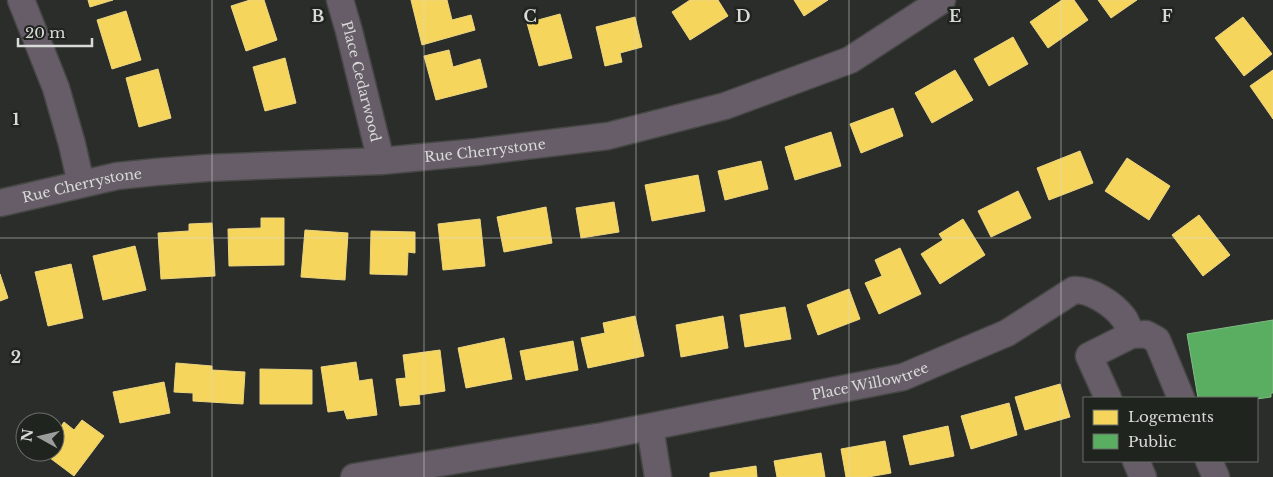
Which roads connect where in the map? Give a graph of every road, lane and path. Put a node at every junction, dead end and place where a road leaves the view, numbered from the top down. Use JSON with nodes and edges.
{"nodes":[{"id":1,"x":21,"y":0,"type":"edge"},
{"id":2,"x":340,"y":0,"type":"edge"},
{"id":3,"x":942,"y":0,"type":"edge"},
{"id":4,"x":910,"y":9,"type":"edge"},
{"id":5,"x":381,"y":162,"type":"junction"},
{"id":6,"x":81,"y":184,"type":"junction"},
{"id":7,"x":0,"y":203,"type":"edge"},
{"id":8,"x":1130,"y":336,"type":"junction"},
{"id":9,"x":1108,"y":397,"type":"edge"},
{"id":10,"x":1181,"y":397,"type":"edge"},
{"id":11,"x":650,"y":427,"type":"junction"},
{"id":12,"x":1136,"y":462,"type":"edge"},
{"id":13,"x":1209,"y":462,"type":"edge"},
{"id":14,"x":354,"y":477,"type":"edge"},
{"id":15,"x":658,"y":477,"type":"edge"},
{"id":16,"x":1143,"y":477,"type":"edge"},
{"id":17,"x":1216,"y":477,"type":"edge"}],
"edges":[{"from":1,"to":6,"type":"street"},
{"from":2,"to":5,"type":"street","name":"Place Cedarwood"},
{"from":3,"to":4,"type":"street","name":"Rue Cherrystone"},
{"from":4,"to":5,"type":"street","name":"Rue Cherrystone"},
{"from":5,"to":6,"type":"street","name":"Rue Cherrystone"},
{"from":6,"to":7,"type":"street","name":"Rue Cherrystone"},
{"from":8,"to":9,"type":"street"},
{"from":8,"to":10,"type":"street"},
{"from":8,"to":11,"type":"street","name":"Place Willowtree"},
{"from":11,"to":14,"type":"street","name":"Place Willowtree"},
{"from":11,"to":15,"type":"street"},
{"from":12,"to":16,"type":"street"},
{"from":13,"to":17,"type":"street"}]}
